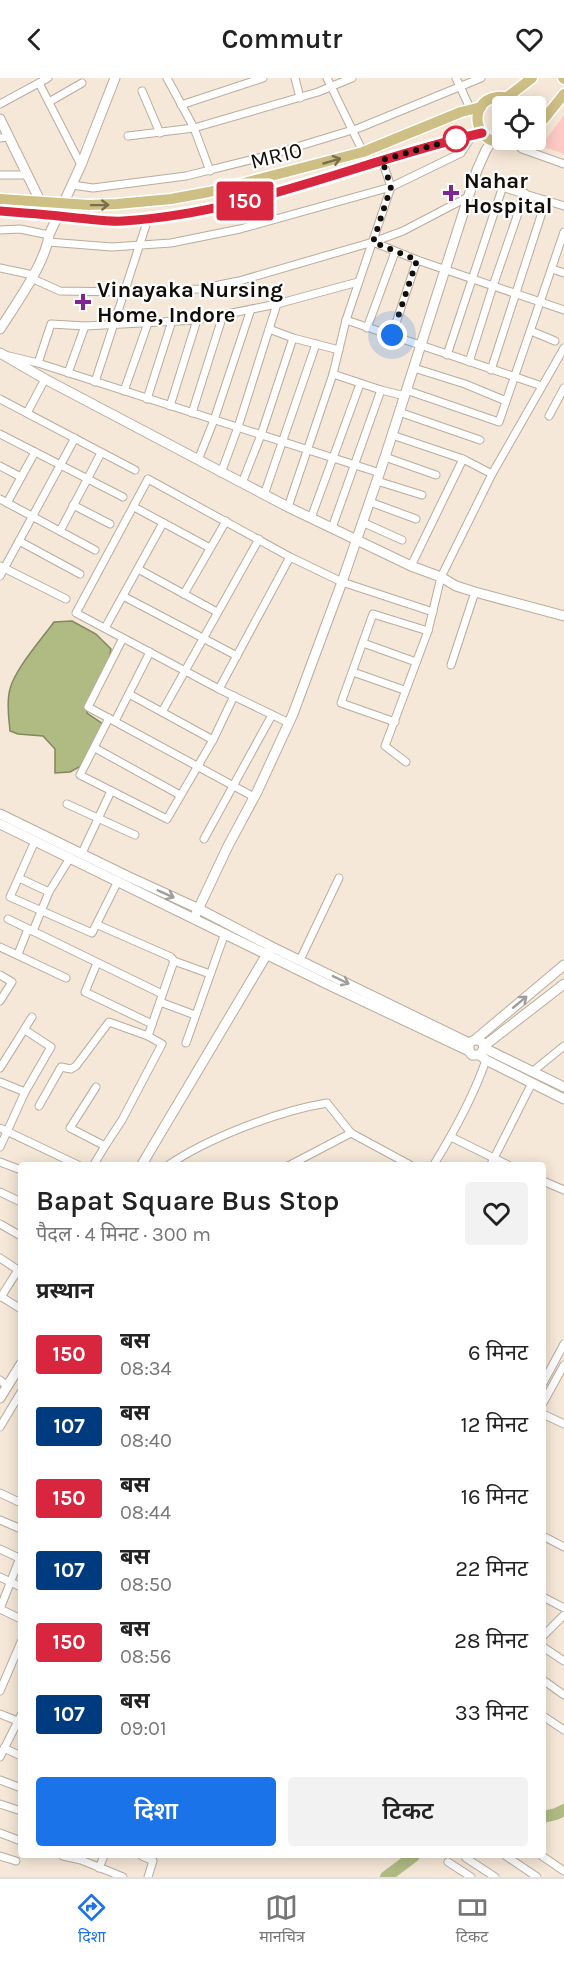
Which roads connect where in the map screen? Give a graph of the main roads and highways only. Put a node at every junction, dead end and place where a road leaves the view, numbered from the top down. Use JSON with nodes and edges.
{"nodes":[{"id":1,"x":531,"y":78,"type":"edge"},
{"id":2,"x":564,"y":94,"type":"edge"},
{"id":3,"x":508,"y":96,"type":"edge"},
{"id":4,"x":492,"y":99,"type":"edge"},
{"id":5,"x":476,"y":108,"type":"junction"},
{"id":6,"x":546,"y":116,"type":"edge"},
{"id":7,"x":477,"y":134,"type":"junction"},
{"id":8,"x":492,"y":141,"type":"edge"},
{"id":9,"x":0,"y":199,"type":"edge"},
{"id":10,"x":0,"y":211,"type":"edge"}],
"edges":[{"from":1,"to":3,"type":"main road"},
{"from":2,"to":6,"type":"main road"},
{"from":4,"to":5,"type":"main road","name":"MR10"},
{"from":5,"to":7,"type":"main road"},
{"from":9,"to":5,"type":"main road","name":"MR10","one_way":true},
{"from":7,"to":8,"type":"main road"},
{"from":7,"to":10,"type":"main road","name":"MR10"}]}
